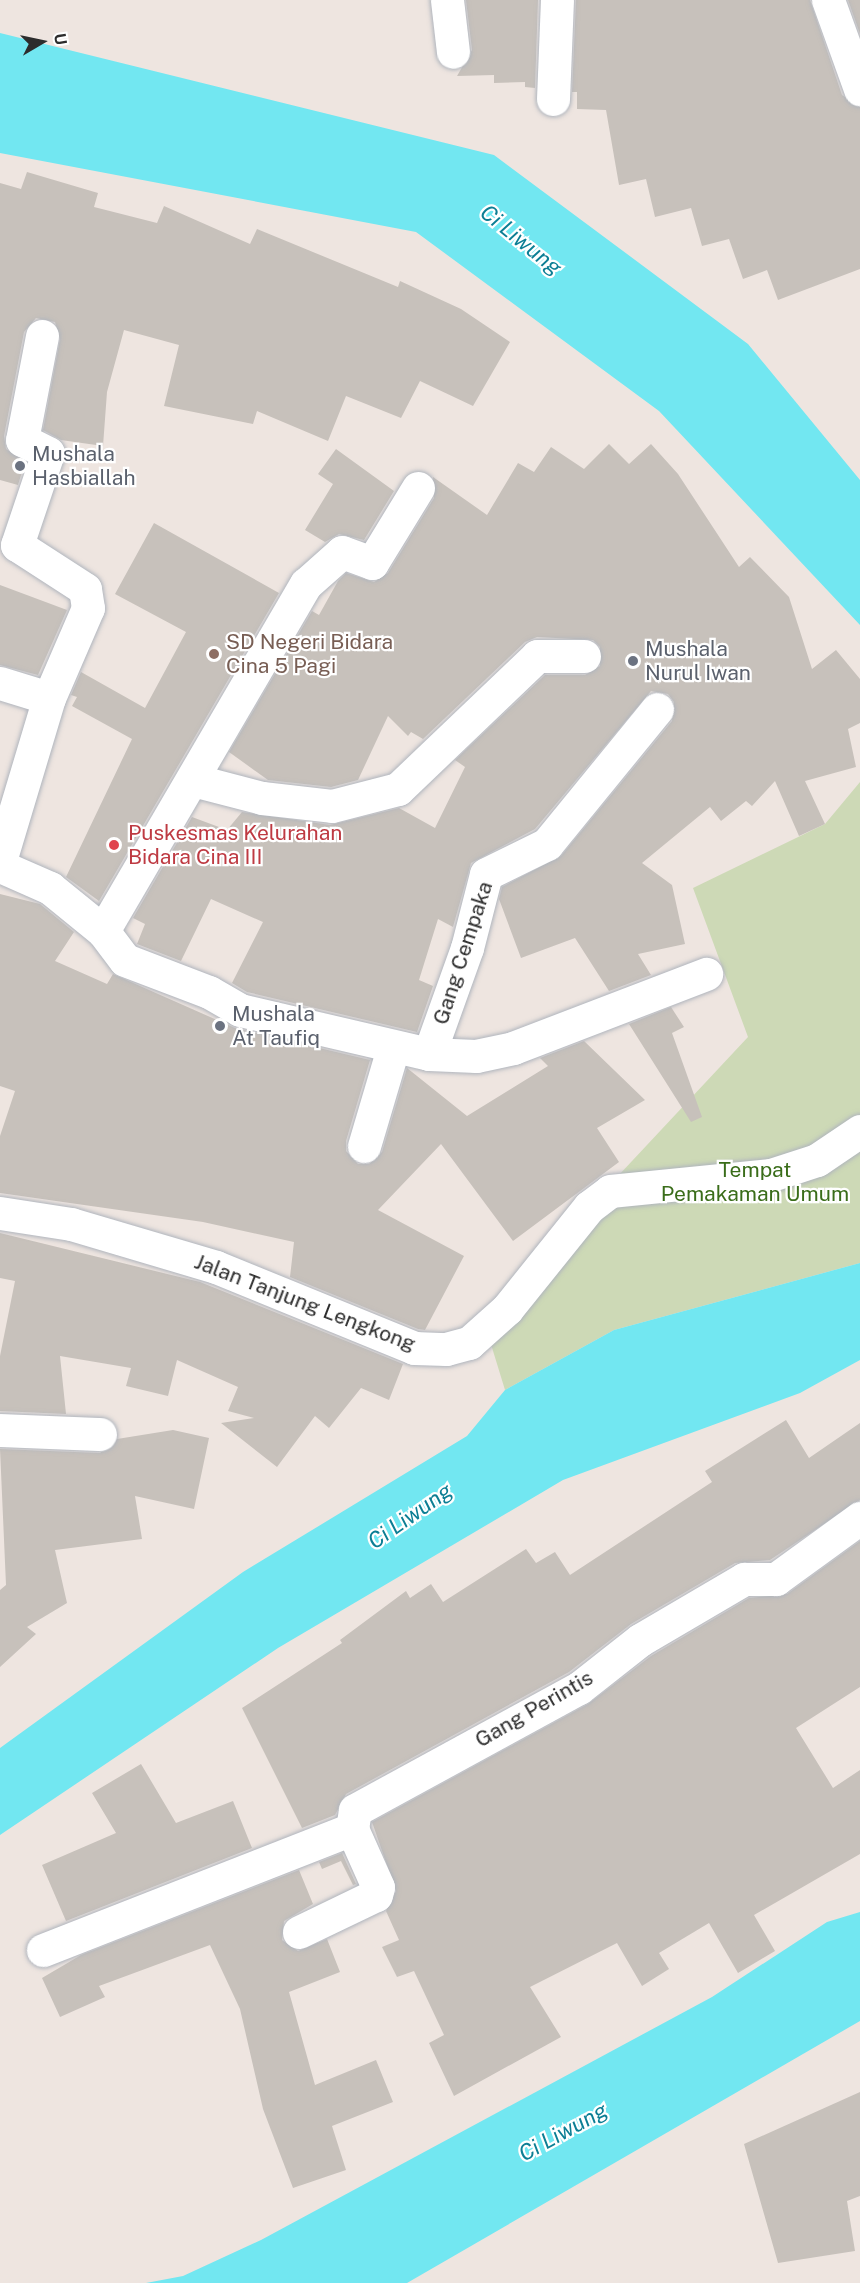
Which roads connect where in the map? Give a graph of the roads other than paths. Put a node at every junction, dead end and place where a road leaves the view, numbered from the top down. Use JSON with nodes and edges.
{"nodes":[{"id":1,"x":447,"y":0,"type":"edge"},
{"id":2,"x":557,"y":0,"type":"edge"},
{"id":3,"x":828,"y":0,"type":"edge"},
{"id":4,"x":453,"y":52,"type":"dead end"},
{"id":5,"x":860,"y":89,"type":"edge"},
{"id":6,"x":553,"y":99,"type":"dead end"},
{"id":7,"x":42,"y":336,"type":"dead end"},
{"id":8,"x":418,"y":488,"type":"dead end"},
{"id":9,"x":584,"y":656,"type":"dead end"},
{"id":10,"x":0,"y":683,"type":"edge"},
{"id":11,"x":49,"y":698,"type":"junction"},
{"id":12,"x":657,"y":710,"type":"dead end"},
{"id":13,"x":194,"y":780,"type":"junction"},
{"id":14,"x":0,"y":864,"type":"edge"},
{"id":15,"x":103,"y":931,"type":"junction"},
{"id":16,"x":706,"y":974,"type":"dead end"},
{"id":17,"x":393,"y":1048,"type":"junction"},
{"id":18,"x":429,"y":1054,"type":"junction"},
{"id":19,"x":860,"y":1131,"type":"edge"},
{"id":20,"x":364,"y":1146,"type":"dead end"},
{"id":21,"x":0,"y":1213,"type":"edge"},
{"id":22,"x":0,"y":1431,"type":"edge"},
{"id":23,"x":100,"y":1434,"type":"dead end"},
{"id":24,"x":860,"y":1518,"type":"edge"},
{"id":25,"x":352,"y":1829,"type":"junction"},
{"id":26,"x":299,"y":1932,"type":"dead end"},
{"id":27,"x":43,"y":1950,"type":"dead end"}],
"edges":[{"from":1,"to":4,"type":"street"},
{"from":2,"to":6,"type":"street"},
{"from":3,"to":5,"type":"street"},
{"from":7,"to":11,"type":"street"},
{"from":8,"to":13,"type":"street"},
{"from":9,"to":13,"type":"street"},
{"from":10,"to":11,"type":"street"},
{"from":11,"to":14,"type":"street"},
{"from":12,"to":18,"type":"street","name":"Gang Cempaka"},
{"from":13,"to":15,"type":"street"},
{"from":14,"to":15,"type":"street"},
{"from":15,"to":17,"type":"street"},
{"from":16,"to":18,"type":"street"},
{"from":17,"to":18,"type":"street"},
{"from":17,"to":20,"type":"street"},
{"from":19,"to":21,"type":"street","name":"Jalan Tanjung Lengkong"},
{"from":22,"to":23,"type":"street"},
{"from":24,"to":25,"type":"street","name":"Gang Perintis"},
{"from":25,"to":26,"type":"street"},
{"from":25,"to":27,"type":"street"}]}
